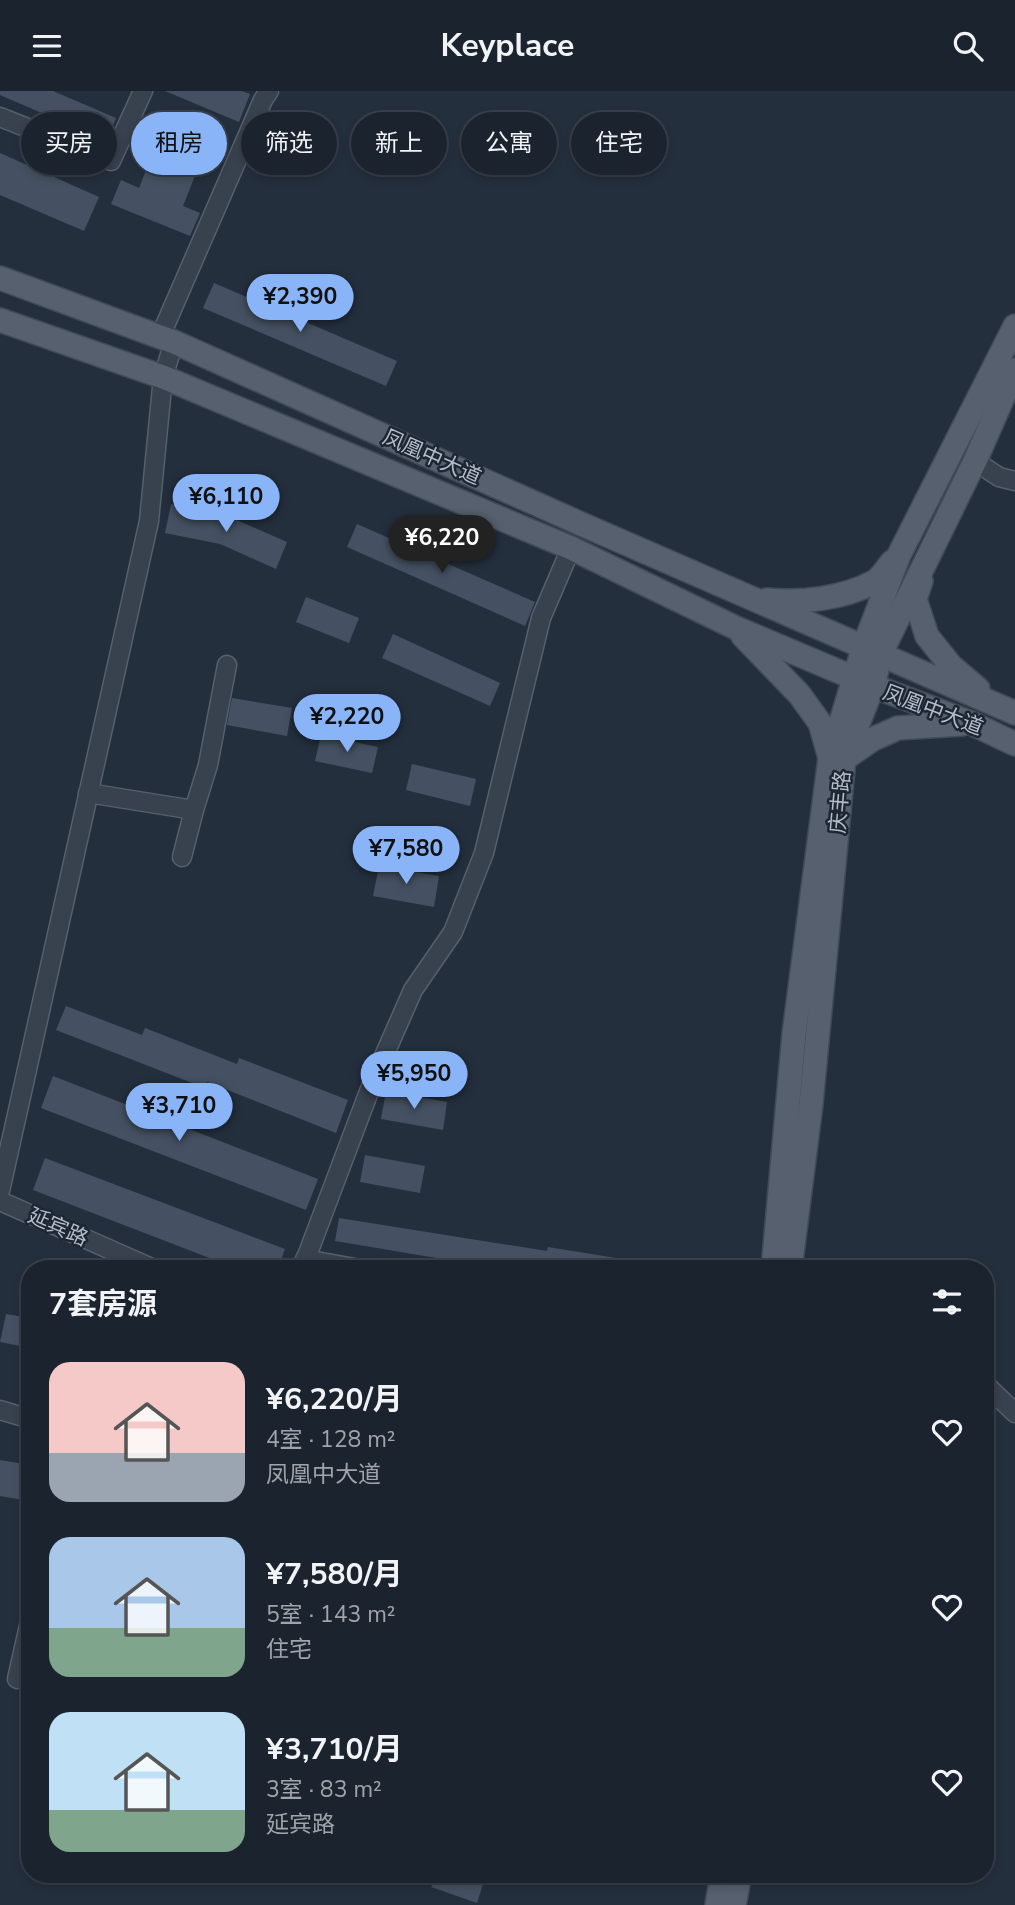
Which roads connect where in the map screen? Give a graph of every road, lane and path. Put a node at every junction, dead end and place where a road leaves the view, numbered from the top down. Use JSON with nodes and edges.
{"nodes":[{"id":1,"x":144,"y":91,"type":"edge"},
{"id":2,"x":264,"y":94,"type":"edge"},
{"id":3,"x":0,"y":117,"type":"edge"},
{"id":4,"x":0,"y":278,"type":"edge"},
{"id":5,"x":0,"y":320,"type":"edge"},
{"id":6,"x":1015,"y":326,"type":"edge"},
{"id":7,"x":167,"y":339,"type":"junction"},
{"id":8,"x":1015,"y":370,"type":"edge"},
{"id":9,"x":163,"y":377,"type":"junction"},
{"id":10,"x":975,"y":461,"type":"junction"},
{"id":11,"x":1015,"y":481,"type":"edge"},
{"id":12,"x":571,"y":548,"type":"junction"},
{"id":13,"x":899,"y":555,"type":"junction"},
{"id":14,"x":927,"y":559,"type":"junction"},
{"id":15,"x":756,"y":600,"type":"junction"},
{"id":16,"x":736,"y":628,"type":"junction"},
{"id":17,"x":872,"y":649,"type":"junction"},
{"id":18,"x":226,"y":665,"type":"dead end"},
{"id":19,"x":864,"y":682,"type":"junction"},
{"id":20,"x":1006,"y":708,"type":"edge"},
{"id":21,"x":971,"y":723,"type":"junction"},
{"id":22,"x":1015,"y":744,"type":"edge"},
{"id":23,"x":837,"y":759,"type":"junction"},
{"id":24,"x":88,"y":793,"type":"junction"},
{"id":25,"x":194,"y":810,"type":"junction"},
{"id":26,"x":182,"y":857,"type":"dead end"},
{"id":27,"x":0,"y":1191,"type":"edge"},
{"id":28,"x":0,"y":1201,"type":"edge"},
{"id":29,"x":134,"y":1260,"type":"edge"},
{"id":30,"x":306,"y":1260,"type":"edge"},
{"id":31,"x":774,"y":1260,"type":"edge"},
{"id":32,"x":791,"y":1260,"type":"edge"},
{"id":33,"x":994,"y":1393,"type":"edge"},
{"id":34,"x":0,"y":1410,"type":"edge"},
{"id":35,"x":1015,"y":1413,"type":"edge"},
{"id":36,"x":21,"y":1416,"type":"edge"},
{"id":37,"x":21,"y":1664,"type":"edge"},
{"id":38,"x":18,"y":1679,"type":"dead end"},
{"id":39,"x":721,"y":1883,"type":"edge"},
{"id":40,"x":738,"y":1883,"type":"edge"},
{"id":41,"x":717,"y":1905,"type":"edge"},
{"id":42,"x":734,"y":1905,"type":"edge"}],
"edges":[{"from":1,"to":3,"type":"street"},
{"from":2,"to":7,"type":"street"},
{"from":4,"to":7,"type":"main road","name":"凤凰中大道"},
{"from":5,"to":9,"type":"main road","name":"凤凰中大道"},
{"from":6,"to":13,"type":"main road"},
{"from":7,"to":9,"type":"street"},
{"from":7,"to":15,"type":"main road","name":"凤凰中大道"},
{"from":8,"to":10,"type":"main road","name":"庆丰路"},
{"from":9,"to":12,"type":"main road","name":"凤凰中大道"},
{"from":9,"to":24,"type":"street"},
{"from":10,"to":11,"type":"street"},
{"from":10,"to":14,"type":"main road","name":"庆丰路"},
{"from":12,"to":16,"type":"main road","name":"凤凰中大道"},
{"from":12,"to":30,"type":"street"},
{"from":13,"to":15,"type":"main road"},
{"from":13,"to":17,"type":"main road"},
{"from":14,"to":17,"type":"main road","name":"庆丰路"},
{"from":14,"to":20,"type":"main road"},
{"from":15,"to":17,"type":"main road","name":"凤凰中大道"},
{"from":16,"to":19,"type":"main road","name":"凤凰中大道"},
{"from":16,"to":23,"type":"main road"},
{"from":17,"to":19,"type":"main road","name":"庆丰路"},
{"from":17,"to":20,"type":"main road","name":"凤凰中大道"},
{"from":18,"to":25,"type":"street"},
{"from":19,"to":21,"type":"main road","name":"凤凰中大道"},
{"from":19,"to":23,"type":"main road","name":"庆丰路"},
{"from":21,"to":22,"type":"main road","name":"凤凰中大道"},
{"from":21,"to":23,"type":"main road"},
{"from":23,"to":31,"type":"main road"},
{"from":23,"to":32,"type":"main road","name":"庆丰路"},
{"from":24,"to":25,"type":"street"},
{"from":24,"to":27,"type":"street"},
{"from":25,"to":26,"type":"street"},
{"from":28,"to":29,"type":"street","name":"延宾路"},
{"from":33,"to":35,"type":"street"},
{"from":34,"to":36,"type":"street"},
{"from":37,"to":38,"type":"street"},
{"from":39,"to":41,"type":"main road"},
{"from":40,"to":42,"type":"main road"}]}
